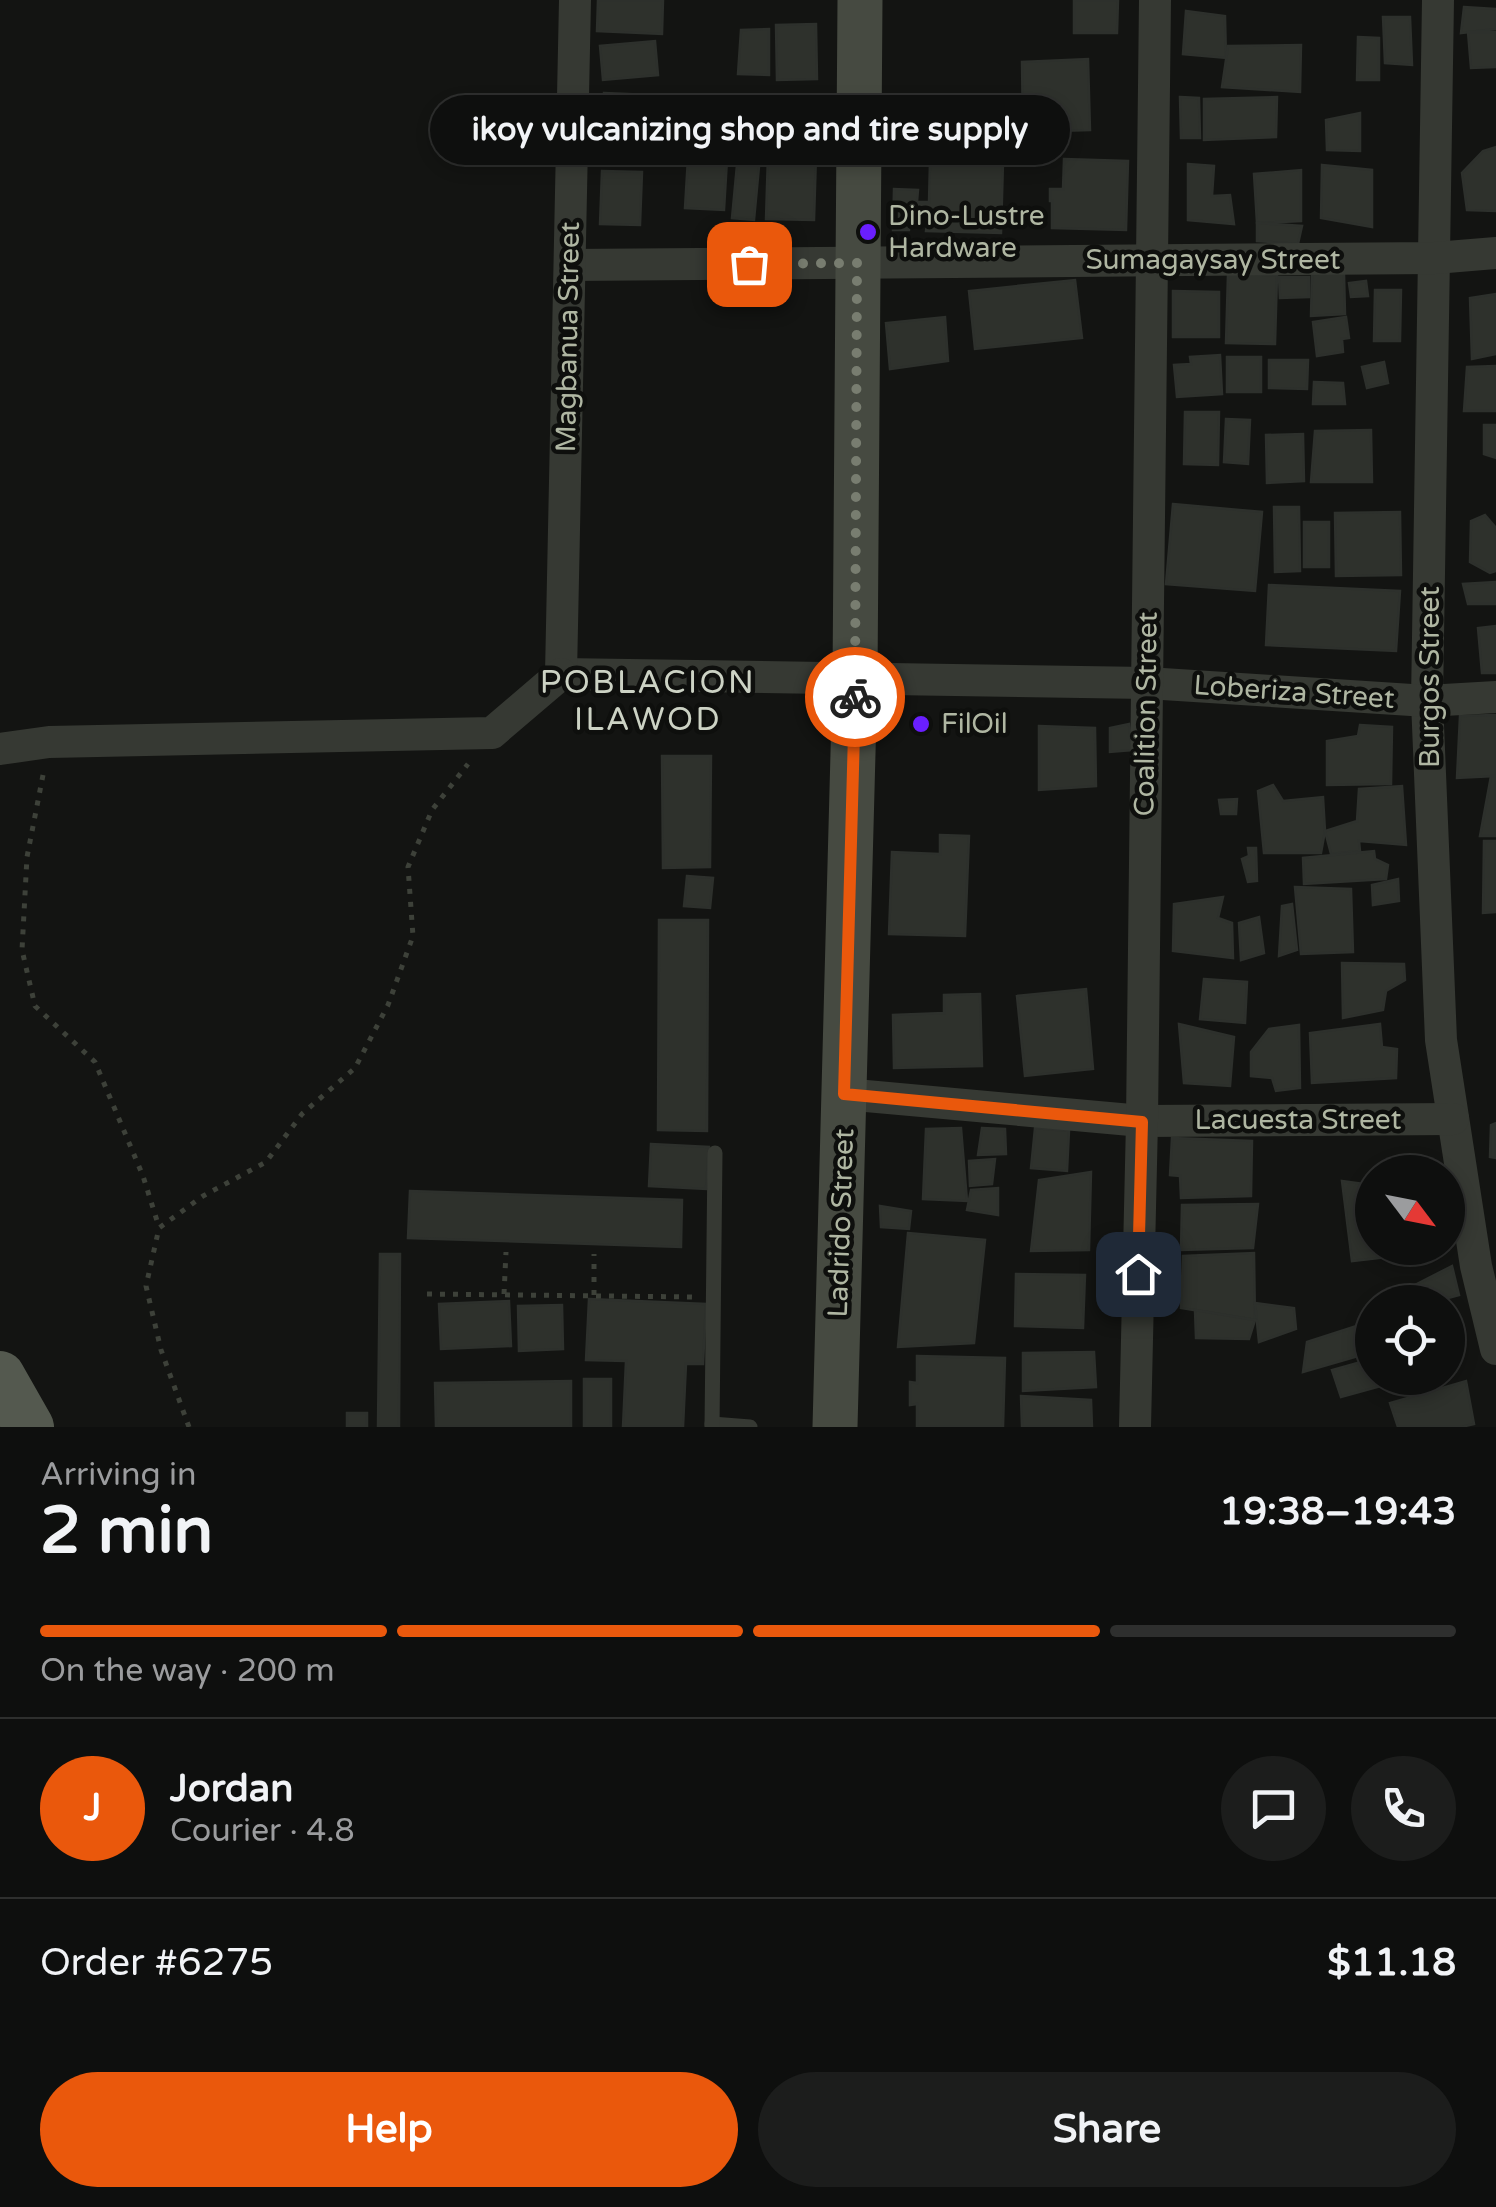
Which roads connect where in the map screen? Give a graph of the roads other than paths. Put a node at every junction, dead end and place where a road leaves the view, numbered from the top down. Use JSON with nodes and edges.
{"nodes":[{"id":1,"x":575,"y":0,"type":"edge"},
{"id":2,"x":860,"y":0,"type":"edge"},
{"id":3,"x":1155,"y":0,"type":"edge"},
{"id":4,"x":1438,"y":0,"type":"edge"},
{"id":5,"x":1496,"y":254,"type":"edge"},
{"id":6,"x":1435,"y":258,"type":"junction"},
{"id":7,"x":1152,"y":260,"type":"junction"},
{"id":8,"x":857,"y":263,"type":"junction"},
{"id":9,"x":570,"y":265,"type":"junction"},
{"id":10,"x":561,"y":674,"type":"junction"},
{"id":11,"x":855,"y":678,"type":"junction"},
{"id":12,"x":1147,"y":683,"type":"junction"},
{"id":13,"x":1496,"y":697,"type":"edge"},
{"id":14,"x":1427,"y":700,"type":"junction"},
{"id":15,"x":0,"y":750,"type":"edge"},
{"id":16,"x":844,"y":1094,"type":"junction"},
{"id":17,"x":1453,"y":1119,"type":"junction"},
{"id":18,"x":1142,"y":1122,"type":"junction"},
{"id":19,"x":715,"y":1153,"type":"dead end"},
{"id":20,"x":1496,"y":1348,"type":"edge"},
{"id":21,"x":0,"y":1376,"type":"edge"},
{"id":22,"x":712,"y":1426,"type":"edge"},
{"id":23,"x":29,"y":1427,"type":"edge"},
{"id":24,"x":750,"y":1427,"type":"edge"},
{"id":25,"x":835,"y":1427,"type":"edge"},
{"id":26,"x":1135,"y":1427,"type":"edge"}],
"edges":[{"from":1,"to":9,"type":"street","name":"Magbanua Street"},
{"from":2,"to":8,"type":"main road","name":"Ladrido Street"},
{"from":3,"to":7,"type":"street","name":"Coalition Street"},
{"from":4,"to":6,"type":"street","name":"Burgos Street"},
{"from":5,"to":6,"type":"street","name":"Sumagaysay Street"},
{"from":6,"to":7,"type":"street","name":"Sumagaysay Street"},
{"from":6,"to":14,"type":"street","name":"Burgos Street"},
{"from":7,"to":8,"type":"street","name":"Sumagaysay Street"},
{"from":7,"to":12,"type":"street","name":"Coalition Street"},
{"from":8,"to":9,"type":"street","name":"Sumagaysay Street"},
{"from":8,"to":11,"type":"main road","name":"Ladrido Street"},
{"from":9,"to":10,"type":"street","name":"Magbanua Street"},
{"from":10,"to":11,"type":"street","name":"Loberiza Street"},
{"from":10,"to":15,"type":"street"},
{"from":11,"to":12,"type":"street","name":"Loberiza Street"},
{"from":11,"to":16,"type":"main road","name":"Ladrido Street"},
{"from":12,"to":14,"type":"street","name":"Loberiza Street"},
{"from":12,"to":18,"type":"street","name":"Coalition Street"},
{"from":13,"to":14,"type":"street","name":"Loberiza Street"},
{"from":14,"to":17,"type":"street","name":"Burgos Street"},
{"from":16,"to":18,"type":"street","name":"Lacuesta Street"},
{"from":16,"to":25,"type":"main road","name":"Ladrido Street"},
{"from":17,"to":18,"type":"street","name":"Lacuesta Street"},
{"from":17,"to":20,"type":"street","name":"Burgos Street"},
{"from":18,"to":26,"type":"street","name":"Coalition Street"},
{"from":19,"to":22,"type":"lane"},
{"from":21,"to":23,"type":"main road"},
{"from":22,"to":24,"type":"lane"}]}
